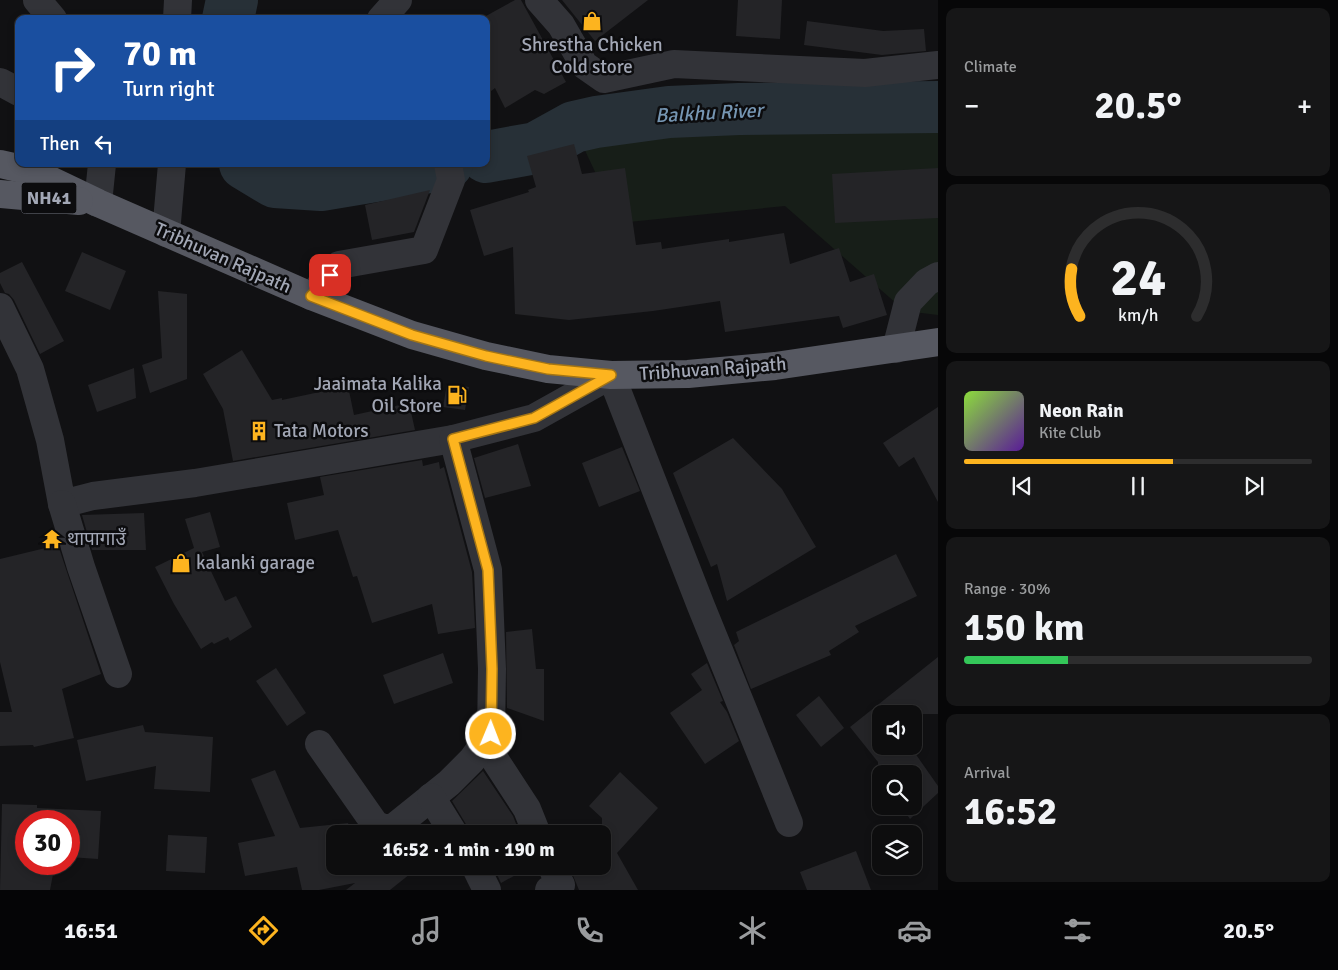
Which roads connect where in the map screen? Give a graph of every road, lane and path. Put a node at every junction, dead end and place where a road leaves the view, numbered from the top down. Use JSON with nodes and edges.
{"nodes":[{"id":1,"x":37,"y":0,"type":"edge"},
{"id":2,"x":178,"y":0,"type":"edge"},
{"id":3,"x":398,"y":0,"type":"edge"},
{"id":4,"x":539,"y":0,"type":"edge"},
{"id":5,"x":50,"y":15,"type":"edge"},
{"id":6,"x":177,"y":15,"type":"edge"},
{"id":7,"x":385,"y":15,"type":"edge"},
{"id":8,"x":938,"y":65,"type":"edge"},
{"id":9,"x":0,"y":82,"type":"edge"},
{"id":10,"x":15,"y":90,"type":"edge"},
{"id":11,"x":0,"y":164,"type":"edge"},
{"id":12,"x":102,"y":167,"type":"edge"},
{"id":13,"x":172,"y":167,"type":"edge"},
{"id":14,"x":450,"y":172,"type":"edge"},
{"id":15,"x":0,"y":194,"type":"edge"},
{"id":16,"x":98,"y":203,"type":"junction"},
{"id":17,"x":166,"y":233,"type":"junction"},
{"id":18,"x":938,"y":276,"type":"edge"},
{"id":19,"x":311,"y":296,"type":"junction"},
{"id":20,"x":0,"y":307,"type":"edge"},
{"id":21,"x":938,"y":342,"type":"edge"},
{"id":22,"x":896,"y":349,"type":"junction"},
{"id":23,"x":611,"y":375,"type":"junction"},
{"id":24,"x":453,"y":439,"type":"junction"},
{"id":25,"x":62,"y":504,"type":"junction"},
{"id":26,"x":118,"y":674,"type":"dead end"},
{"id":27,"x":484,"y":743,"type":"junction"},
{"id":28,"x":318,"y":744,"type":"dead end"},
{"id":29,"x":431,"y":797,"type":"junction"},
{"id":30,"x":789,"y":823,"type":"dead end"},
{"id":31,"x":448,"y":825,"type":"edge"},
{"id":32,"x":534,"y":825,"type":"edge"},
{"id":33,"x":480,"y":875,"type":"edge"},
{"id":34,"x":556,"y":875,"type":"edge"},
{"id":35,"x":487,"y":890,"type":"edge"},
{"id":36,"x":549,"y":890,"type":"edge"}],
"edges":[{"from":1,"to":5,"type":"street"},
{"from":2,"to":6,"type":"street"},
{"from":3,"to":7,"type":"street"},
{"from":4,"to":8,"type":"street"},
{"from":9,"to":10,"type":"street"},
{"from":11,"to":16,"type":"highway","name":"Tribhuvan Rajpath","number":"NH41"},
{"from":12,"to":16,"type":"street"},
{"from":13,"to":17,"type":"street"},
{"from":14,"to":19,"type":"street"},
{"from":15,"to":16,"type":"highway","name":"Tribhuvan Rajpath","number":"NH41"},
{"from":16,"to":17,"type":"highway","name":"Tribhuvan Rajpath","number":"NH41"},
{"from":17,"to":19,"type":"highway","name":"Tribhuvan Rajpath","number":"NH41"},
{"from":18,"to":22,"type":"street"},
{"from":19,"to":23,"type":"highway","name":"Tribhuvan Rajpath","number":"NH41"},
{"from":20,"to":25,"type":"street"},
{"from":21,"to":22,"type":"highway","name":"Tribhuvan Rajpath","number":"NH41"},
{"from":22,"to":23,"type":"highway","name":"Tribhuvan Rajpath","number":"NH41"},
{"from":23,"to":24,"type":"street"},
{"from":23,"to":30,"type":"street"},
{"from":24,"to":25,"type":"street"},
{"from":24,"to":27,"type":"street"},
{"from":25,"to":26,"type":"street"},
{"from":27,"to":29,"type":"street"},
{"from":27,"to":32,"type":"street"},
{"from":28,"to":29,"type":"street"},
{"from":29,"to":31,"type":"street"},
{"from":33,"to":35,"type":"street"},
{"from":34,"to":36,"type":"street"}]}
